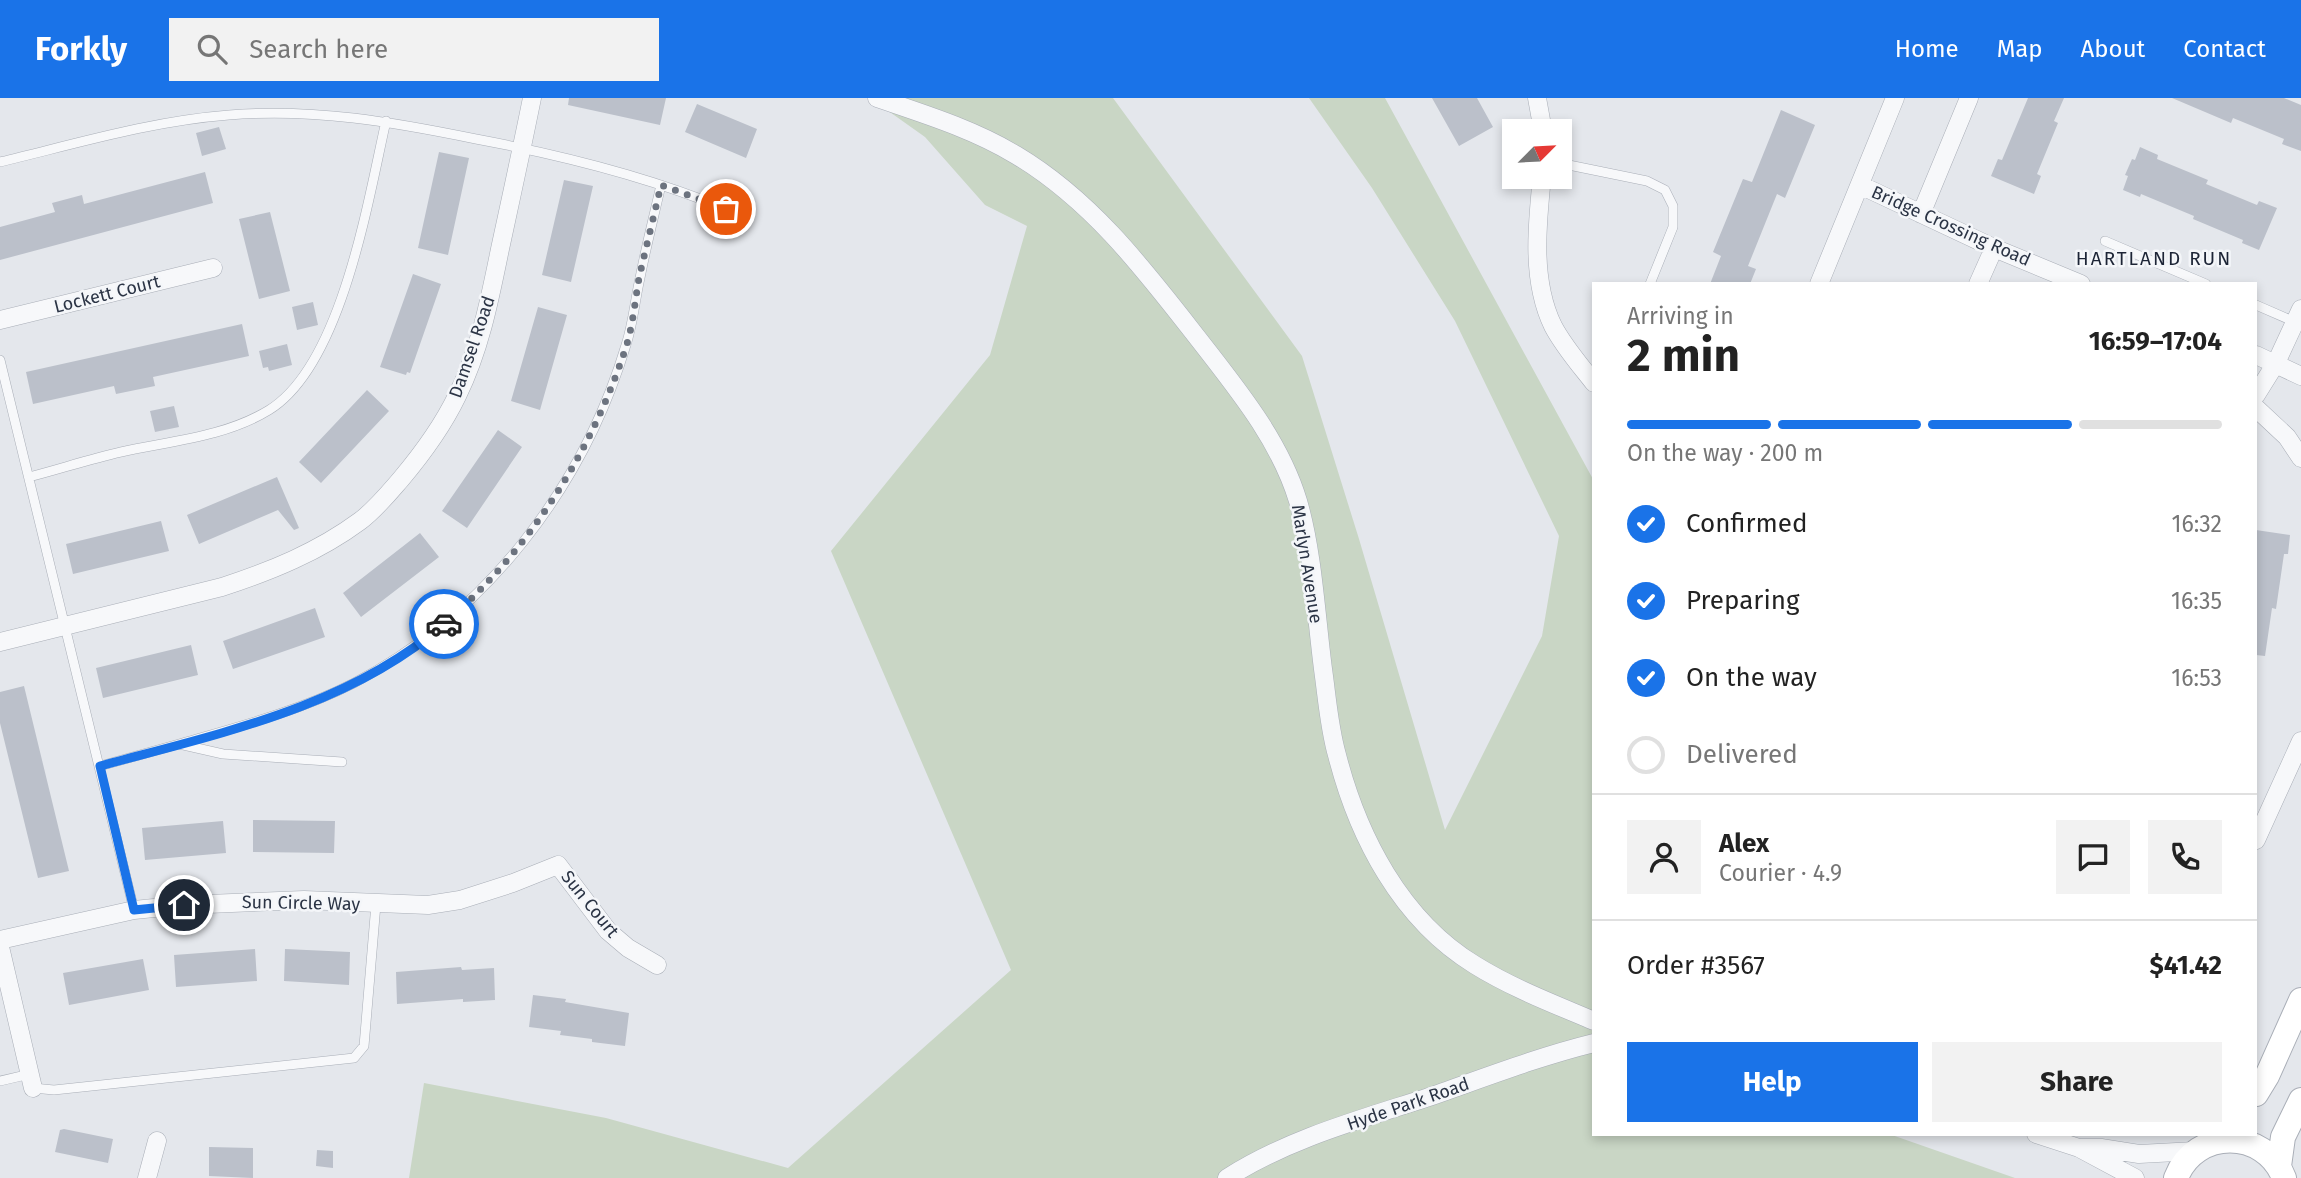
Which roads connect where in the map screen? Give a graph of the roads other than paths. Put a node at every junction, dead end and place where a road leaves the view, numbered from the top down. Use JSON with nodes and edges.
{"nodes":[{"id":1,"x":532,"y":98,"type":"edge"},
{"id":2,"x":877,"y":98,"type":"edge"},
{"id":3,"x":1537,"y":98,"type":"edge"},
{"id":4,"x":1895,"y":98,"type":"edge"},
{"id":5,"x":1969,"y":98,"type":"edge"},
{"id":6,"x":1541,"y":119,"type":"edge"},
{"id":7,"x":386,"y":121,"type":"junction"},
{"id":8,"x":522,"y":148,"type":"junction"},
{"id":9,"x":0,"y":162,"type":"edge"},
{"id":10,"x":1572,"y":166,"type":"edge"},
{"id":11,"x":661,"y":185,"type":"junction"},
{"id":12,"x":1860,"y":185,"type":"junction"},
{"id":13,"x":1541,"y":189,"type":"edge"},
{"id":14,"x":726,"y":209,"type":"dead end"},
{"id":15,"x":1921,"y":214,"type":"junction"},
{"id":16,"x":2105,"y":241,"type":"dead end"},
{"id":17,"x":1994,"y":248,"type":"junction"},
{"id":18,"x":213,"y":268,"type":"dead end"},
{"id":19,"x":1651,"y":282,"type":"edge"},
{"id":20,"x":1820,"y":282,"type":"edge"},
{"id":21,"x":1979,"y":282,"type":"edge"},
{"id":22,"x":2076,"y":282,"type":"edge"},
{"id":23,"x":2201,"y":282,"type":"edge"},
{"id":24,"x":2257,"y":305,"type":"edge"},
{"id":25,"x":2298,"y":315,"type":"edge"},
{"id":26,"x":0,"y":320,"type":"edge"},
{"id":27,"x":2257,"y":355,"type":"edge"},
{"id":28,"x":0,"y":360,"type":"edge"},
{"id":29,"x":2276,"y":363,"type":"junction"},
{"id":30,"x":1591,"y":373,"type":"edge"},
{"id":31,"x":2301,"y":376,"type":"edge"},
{"id":32,"x":2257,"y":393,"type":"edge"},
{"id":33,"x":2257,"y":409,"type":"edge"},
{"id":34,"x":2301,"y":458,"type":"edge"},
{"id":35,"x":29,"y":477,"type":"junction"},
{"id":36,"x":65,"y":626,"type":"junction"},
{"id":37,"x":0,"y":642,"type":"edge"},
{"id":38,"x":2301,"y":741,"type":"edge"},
{"id":39,"x":179,"y":744,"type":"junction"},
{"id":40,"x":342,"y":762,"type":"dead end"},
{"id":41,"x":100,"y":766,"type":"junction"},
{"id":42,"x":2257,"y":838,"type":"edge"},
{"id":43,"x":558,"y":865,"type":"joint"},
{"id":44,"x":376,"y":904,"type":"junction"},
{"id":45,"x":134,"y":910,"type":"junction"},
{"id":46,"x":0,"y":940,"type":"edge"},
{"id":47,"x":0,"y":947,"type":"edge"},
{"id":48,"x":657,"y":965,"type":"dead end"},
{"id":49,"x":2301,"y":1000,"type":"edge"},
{"id":50,"x":1592,"y":1020,"type":"edge"},
{"id":51,"x":1592,"y":1044,"type":"edge"},
{"id":52,"x":0,"y":1081,"type":"edge"},
{"id":53,"x":32,"y":1081,"type":"junction"},
{"id":54,"x":2257,"y":1092,"type":"edge"},
{"id":55,"x":2301,"y":1100,"type":"edge"},
{"id":56,"x":2042,"y":1136,"type":"edge"},
{"id":57,"x":157,"y":1141,"type":"dead end"},
{"id":58,"x":2206,"y":1144,"type":"edge"},
{"id":59,"x":2079,"y":1148,"type":"junction"},
{"id":60,"x":2281,"y":1172,"type":"edge"},
{"id":61,"x":148,"y":1178,"type":"edge"},
{"id":62,"x":1227,"y":1178,"type":"edge"},
{"id":63,"x":2135,"y":1178,"type":"edge"},
{"id":64,"x":2176,"y":1178,"type":"edge"}],
"edges":[{"from":1,"to":8,"type":"street","name":"Damsel Road"},
{"from":2,"to":50,"type":"street","name":"Marlyn Avenue"},
{"from":3,"to":6,"type":"street"},
{"from":4,"to":12,"type":"street"},
{"from":5,"to":15,"type":"street"},
{"from":7,"to":8,"type":"lane"},
{"from":7,"to":9,"type":"lane"},
{"from":7,"to":35,"type":"lane"},
{"from":8,"to":11,"type":"lane"},
{"from":8,"to":36,"type":"street","name":"Damsel Road"},
{"from":10,"to":19,"type":"lane"},
{"from":11,"to":14,"type":"lane"},
{"from":11,"to":39,"type":"lane"},
{"from":12,"to":15,"type":"street","name":"Bridge Crossing Road"},
{"from":12,"to":20,"type":"street"},
{"from":13,"to":30,"type":"street"},
{"from":15,"to":17,"type":"street","name":"Bridge Crossing Road"},
{"from":16,"to":23,"type":"lane"},
{"from":17,"to":21,"type":"street"},
{"from":17,"to":22,"type":"street","name":"Bridge Crossing Road"},
{"from":18,"to":26,"type":"street","name":"Lockett Court"},
{"from":24,"to":25,"type":"lane"},
{"from":25,"to":29,"type":"street"},
{"from":27,"to":29,"type":"street"},
{"from":28,"to":35,"type":"lane"},
{"from":29,"to":31,"type":"street"},
{"from":29,"to":32,"type":"street"},
{"from":33,"to":34,"type":"street"},
{"from":35,"to":36,"type":"lane"},
{"from":36,"to":37,"type":"street","name":"Damsel Road"},
{"from":36,"to":41,"type":"lane"},
{"from":38,"to":42,"type":"street"},
{"from":39,"to":40,"type":"lane"},
{"from":39,"to":41,"type":"lane"},
{"from":41,"to":45,"type":"lane"},
{"from":43,"to":44,"type":"street","name":"Sun Circle Way"},
{"from":43,"to":48,"type":"street","name":"Sun Court"},
{"from":44,"to":45,"type":"street","name":"Sun Circle Way"},
{"from":44,"to":53,"type":"lane"},
{"from":45,"to":46,"type":"street","name":"Sun Circle Way"},
{"from":47,"to":53,"type":"street"},
{"from":49,"to":54,"type":"main road"},
{"from":51,"to":62,"type":"street","name":"Hyde Park Road"},
{"from":52,"to":53,"type":"lane"},
{"from":55,"to":60,"type":"main road"},
{"from":56,"to":59,"type":"street"},
{"from":57,"to":61,"type":"street"},
{"from":58,"to":59,"type":"street"},
{"from":58,"to":60,"type":"main road"},
{"from":58,"to":64,"type":"main road"},
{"from":59,"to":63,"type":"street"}]}
